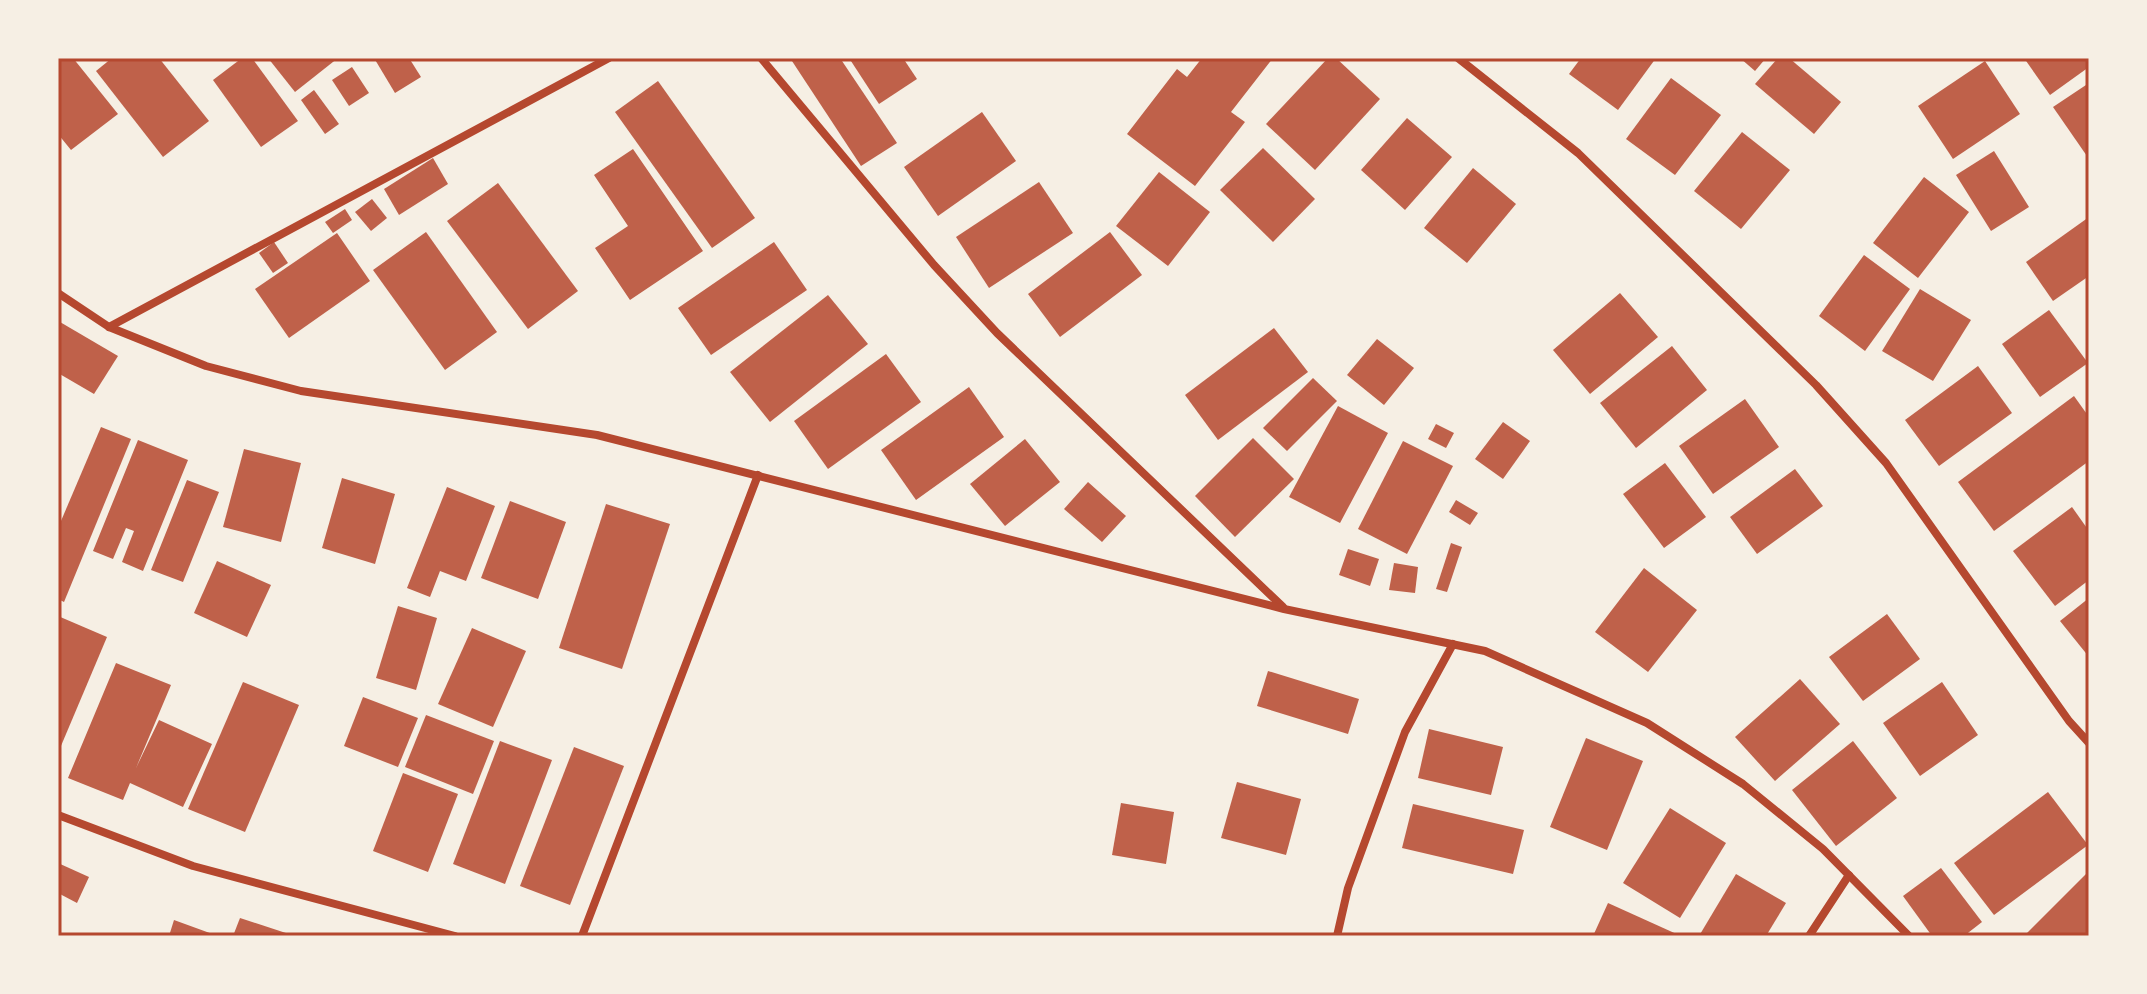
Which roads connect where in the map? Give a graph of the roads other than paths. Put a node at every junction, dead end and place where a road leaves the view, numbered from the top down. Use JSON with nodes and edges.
{"nodes":[{"id":1,"x":609,"y":58,"type":"edge"},
{"id":2,"x":761,"y":58,"type":"edge"},
{"id":3,"x":1458,"y":58,"type":"edge"},
{"id":4,"x":58,"y":293,"type":"edge"},
{"id":5,"x":109,"y":327,"type":"junction"},
{"id":6,"x":758,"y":475,"type":"junction"},
{"id":7,"x":1284,"y":609,"type":"junction"},
{"id":8,"x":1453,"y":644,"type":"junction"},
{"id":9,"x":2089,"y":743,"type":"edge"},
{"id":10,"x":58,"y":815,"type":"edge"},
{"id":11,"x":1849,"y":875,"type":"junction"},
{"id":12,"x":455,"y":936,"type":"edge"},
{"id":13,"x":582,"y":936,"type":"edge"},
{"id":14,"x":1337,"y":936,"type":"edge"},
{"id":15,"x":1809,"y":936,"type":"edge"},
{"id":16,"x":1909,"y":936,"type":"edge"}],
"edges":[{"from":1,"to":5,"type":"street"},
{"from":2,"to":7,"type":"street"},
{"from":3,"to":9,"type":"street"},
{"from":4,"to":5,"type":"street"},
{"from":5,"to":6,"type":"street"},
{"from":6,"to":7,"type":"street"},
{"from":6,"to":13,"type":"street"},
{"from":7,"to":8,"type":"street"},
{"from":8,"to":11,"type":"street"},
{"from":8,"to":14,"type":"street"},
{"from":10,"to":12,"type":"street"},
{"from":11,"to":15,"type":"street"},
{"from":11,"to":16,"type":"street"}]}
